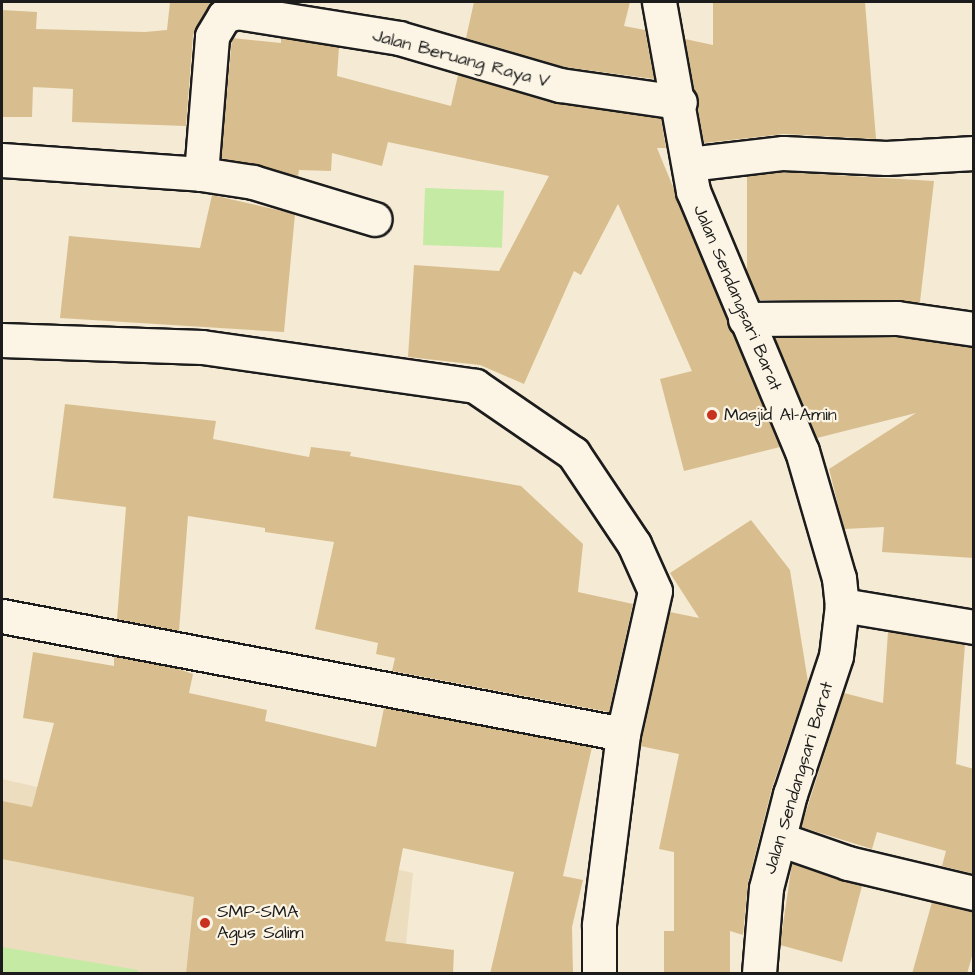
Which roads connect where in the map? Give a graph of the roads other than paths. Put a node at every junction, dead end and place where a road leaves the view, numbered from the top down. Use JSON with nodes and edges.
{"nodes":[{"id":1,"x":659,"y":2,"type":"edge"},
{"id":2,"x":680,"y":102,"type":"junction"},
{"id":3,"x":974,"y":153,"type":"edge"},
{"id":4,"x":2,"y":160,"type":"edge"},
{"id":5,"x":689,"y":165,"type":"junction"},
{"id":6,"x":201,"y":174,"type":"junction"},
{"id":7,"x":375,"y":219,"type":"dead end"},
{"id":8,"x":745,"y":319,"type":"junction"},
{"id":9,"x":974,"y":329,"type":"edge"},
{"id":10,"x":2,"y":340,"type":"edge"},
{"id":11,"x":842,"y":605,"type":"junction"},
{"id":12,"x":2,"y":616,"type":"edge"},
{"id":13,"x":974,"y":627,"type":"edge"},
{"id":14,"x":623,"y":734,"type":"junction"},
{"id":15,"x":779,"y":839,"type":"junction"},
{"id":16,"x":974,"y":893,"type":"edge"},
{"id":17,"x":599,"y":974,"type":"edge"},
{"id":18,"x":759,"y":974,"type":"edge"}],
"edges":[{"from":1,"to":2,"type":"street","name":"Jalan Sendangsari Barat"},
{"from":2,"to":5,"type":"street","name":"Jalan Sendangsari Barat"},
{"from":2,"to":6,"type":"street","name":"Jalan Beruang Raya V"},
{"from":3,"to":5,"type":"street"},
{"from":4,"to":6,"type":"street"},
{"from":5,"to":8,"type":"street","name":"Jalan Sendangsari Barat"},
{"from":6,"to":7,"type":"street"},
{"from":8,"to":9,"type":"street"},
{"from":8,"to":11,"type":"street","name":"Jalan Sendangsari Barat"},
{"from":10,"to":14,"type":"street"},
{"from":11,"to":13,"type":"street"},
{"from":11,"to":15,"type":"street","name":"Jalan Sendangsari Barat"},
{"from":12,"to":14,"type":"street"},
{"from":14,"to":17,"type":"street"},
{"from":15,"to":16,"type":"street"},
{"from":15,"to":18,"type":"street","name":"Jalan Sendangsari Barat"}]}
